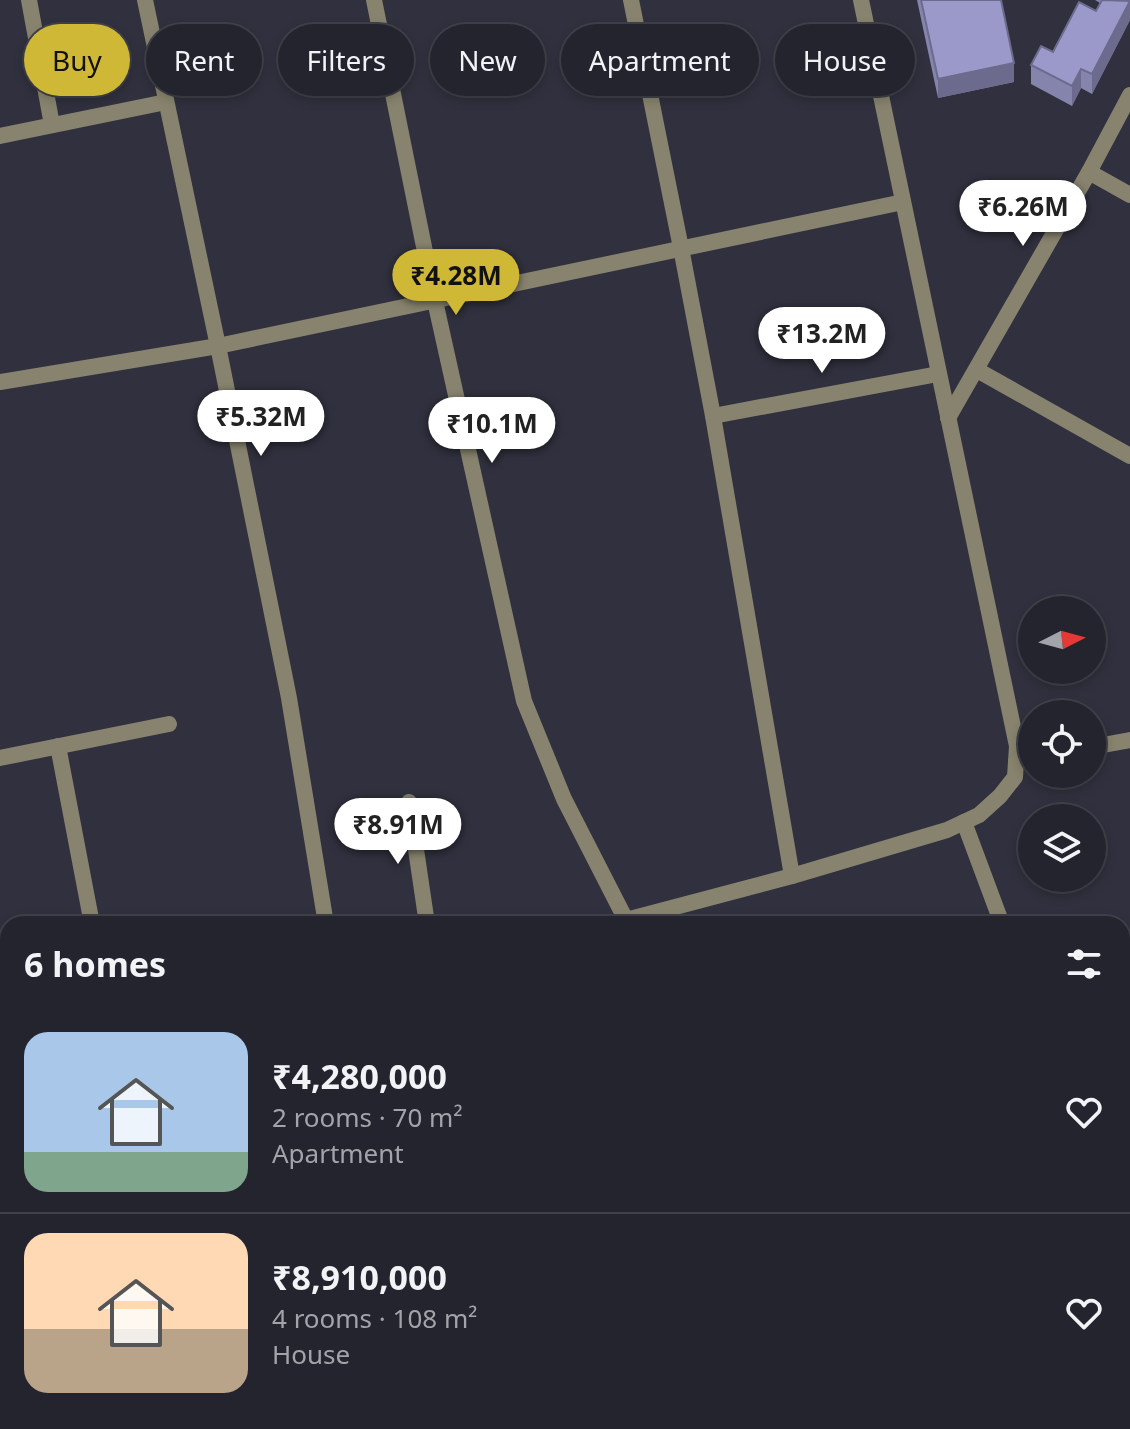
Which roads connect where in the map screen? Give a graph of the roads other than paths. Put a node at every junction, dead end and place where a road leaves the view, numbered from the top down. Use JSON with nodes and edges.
{"nodes":[{"id":1,"x":29,"y":0,"type":"edge"},
{"id":2,"x":145,"y":0,"type":"edge"},
{"id":3,"x":374,"y":0,"type":"edge"},
{"id":4,"x":631,"y":0,"type":"edge"},
{"id":5,"x":861,"y":0,"type":"edge"},
{"id":6,"x":1130,"y":95,"type":"edge"},
{"id":7,"x":166,"y":102,"type":"junction"},
{"id":8,"x":52,"y":125,"type":"junction"},
{"id":9,"x":0,"y":136,"type":"edge"},
{"id":10,"x":1089,"y":172,"type":"junction"},
{"id":11,"x":1130,"y":195,"type":"edge"},
{"id":12,"x":903,"y":202,"type":"junction"},
{"id":13,"x":681,"y":248,"type":"junction"},
{"id":14,"x":435,"y":301,"type":"junction"},
{"id":15,"x":218,"y":346,"type":"junction"},
{"id":16,"x":977,"y":370,"type":"junction"},
{"id":17,"x":938,"y":374,"type":"junction"},
{"id":18,"x":0,"y":382,"type":"edge"},
{"id":19,"x":713,"y":416,"type":"junction"},
{"id":20,"x":948,"y":418,"type":"junction"},
{"id":21,"x":1130,"y":456,"type":"edge"},
{"id":22,"x":169,"y":724,"type":"dead end"},
{"id":23,"x":1130,"y":740,"type":"edge"},
{"id":24,"x":1106,"y":744,"type":"edge"},
{"id":25,"x":58,"y":746,"type":"junction"},
{"id":26,"x":1018,"y":748,"type":"edge"},
{"id":27,"x":0,"y":758,"type":"edge"},
{"id":28,"x":1018,"y":771,"type":"edge"},
{"id":29,"x":409,"y":802,"type":"dead end"},
{"id":30,"x":964,"y":822,"type":"junction"},
{"id":31,"x":792,"y":876,"type":"junction"},
{"id":32,"x":90,"y":916,"type":"edge"},
{"id":33,"x":325,"y":916,"type":"edge"},
{"id":34,"x":426,"y":916,"type":"edge"},
{"id":35,"x":624,"y":916,"type":"edge"},
{"id":36,"x":649,"y":916,"type":"edge"},
{"id":37,"x":999,"y":916,"type":"edge"}],
"edges":[{"from":1,"to":8,"type":"street"},
{"from":2,"to":7,"type":"street"},
{"from":3,"to":14,"type":"street"},
{"from":4,"to":13,"type":"street"},
{"from":5,"to":12,"type":"street"},
{"from":6,"to":10,"type":"street"},
{"from":7,"to":8,"type":"street"},
{"from":7,"to":15,"type":"street"},
{"from":8,"to":9,"type":"street"},
{"from":10,"to":11,"type":"street"},
{"from":10,"to":16,"type":"street"},
{"from":12,"to":13,"type":"street"},
{"from":12,"to":17,"type":"street"},
{"from":13,"to":14,"type":"street"},
{"from":13,"to":19,"type":"street"},
{"from":14,"to":15,"type":"street"},
{"from":14,"to":35,"type":"street"},
{"from":15,"to":18,"type":"street"},
{"from":15,"to":33,"type":"street"},
{"from":16,"to":20,"type":"street"},
{"from":16,"to":21,"type":"street"},
{"from":17,"to":19,"type":"street"},
{"from":17,"to":20,"type":"street"},
{"from":19,"to":31,"type":"street"},
{"from":20,"to":26,"type":"street"},
{"from":22,"to":25,"type":"street"},
{"from":23,"to":24,"type":"street"},
{"from":25,"to":27,"type":"street"},
{"from":25,"to":32,"type":"street"},
{"from":28,"to":30,"type":"street"},
{"from":29,"to":34,"type":"street"},
{"from":30,"to":31,"type":"street"},
{"from":30,"to":37,"type":"street"},
{"from":31,"to":36,"type":"street"}]}
